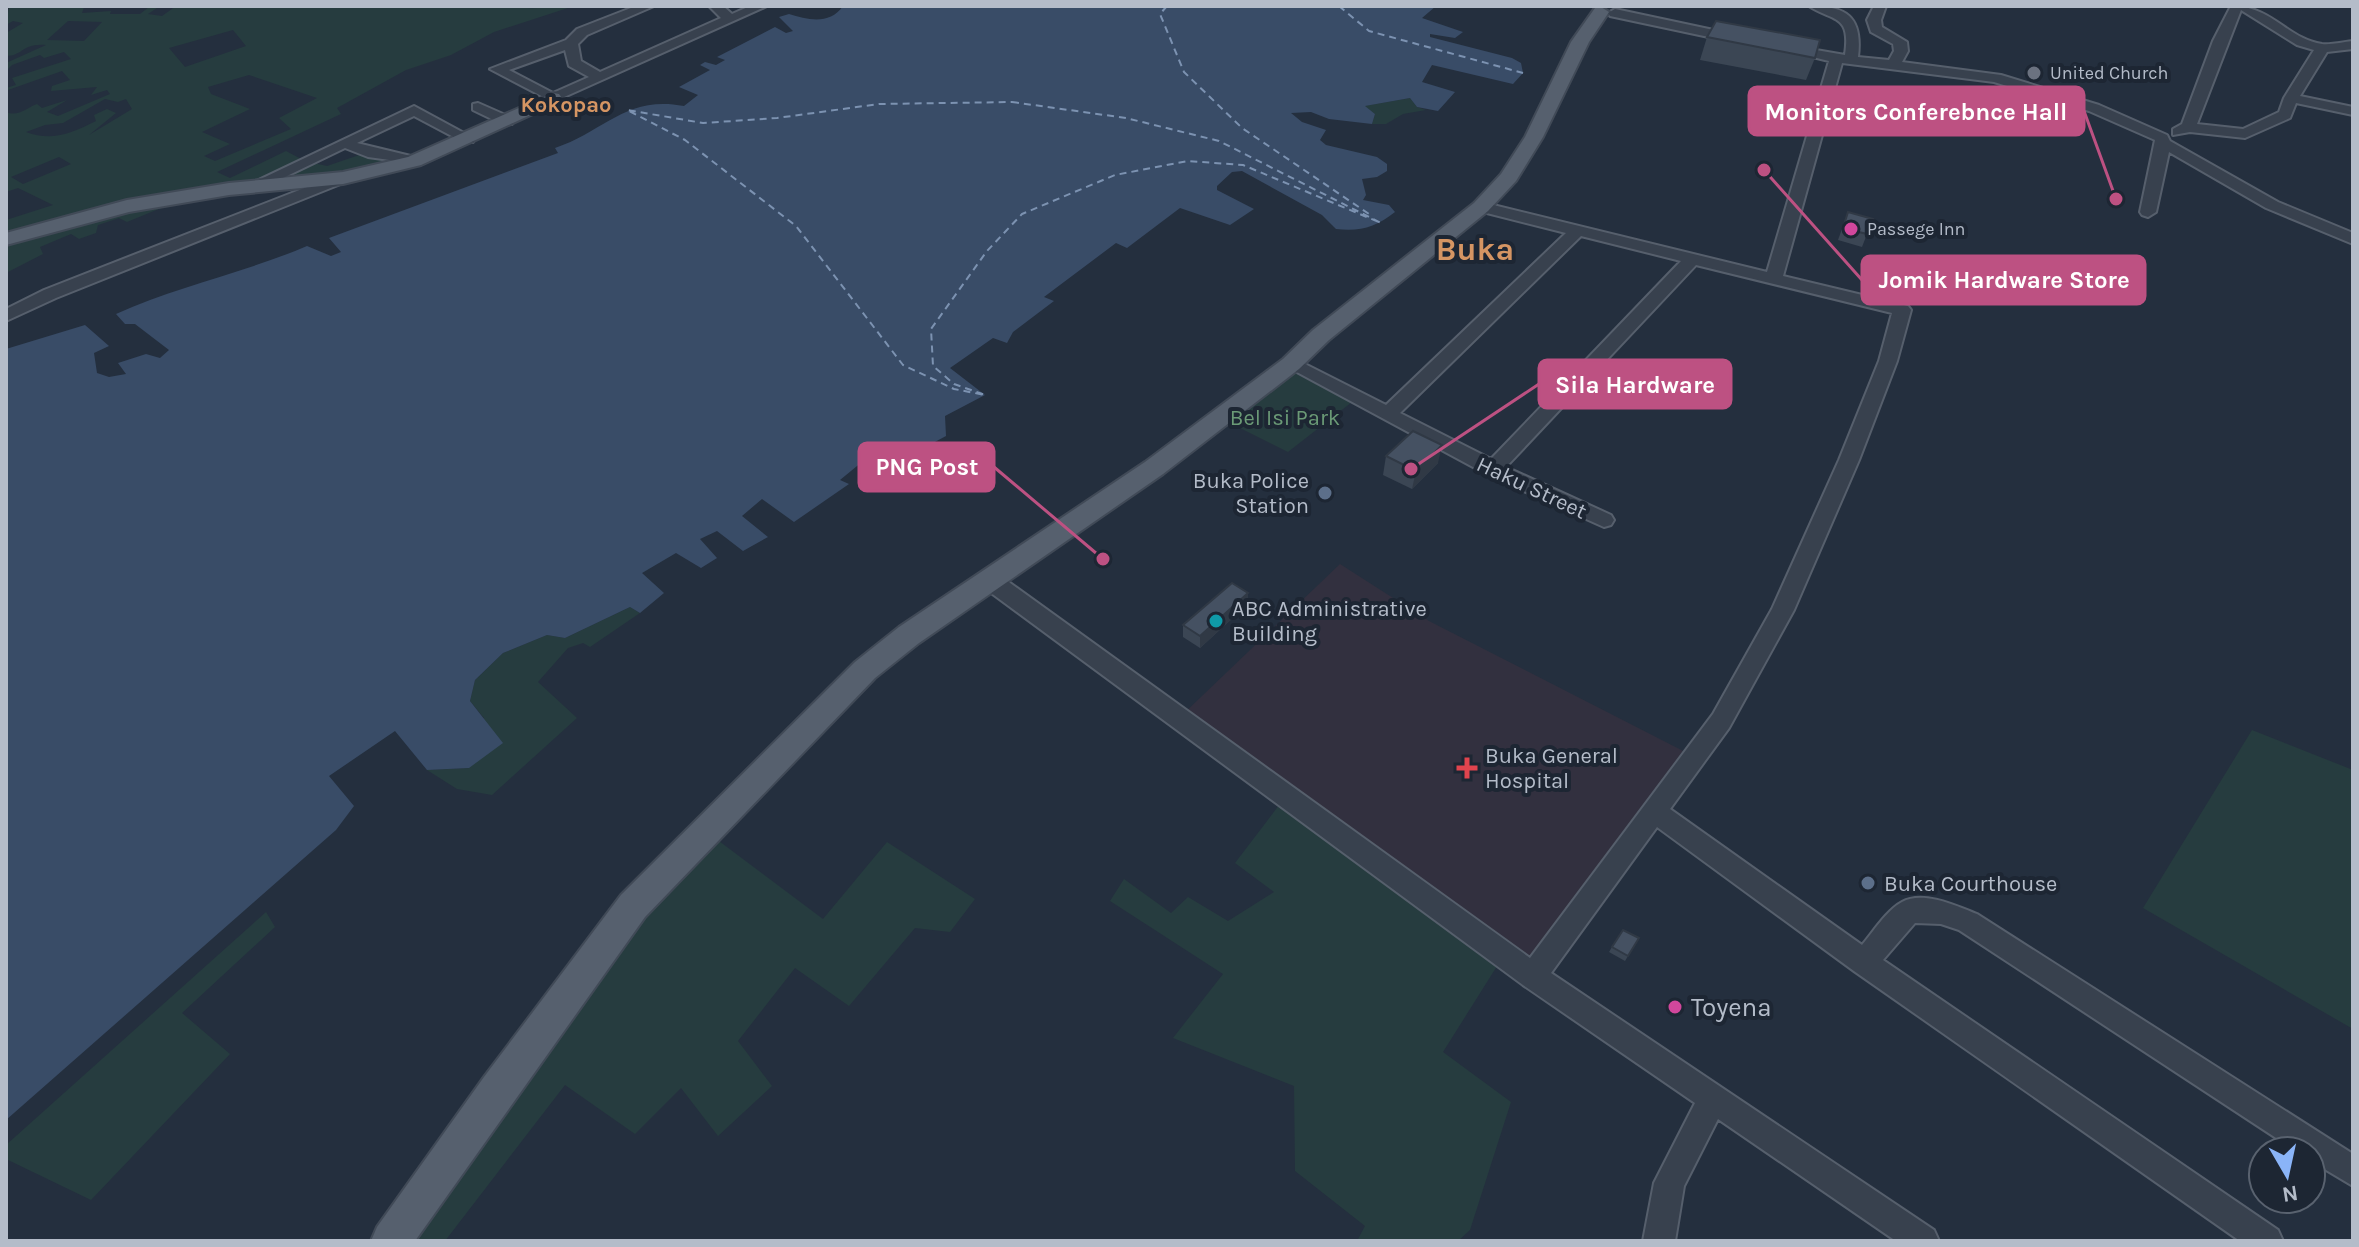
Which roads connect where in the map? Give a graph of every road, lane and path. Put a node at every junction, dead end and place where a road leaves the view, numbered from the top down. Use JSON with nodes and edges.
{"nodes":[{"id":1,"x":648,"y":6,"type":"edge"},
{"id":2,"x":715,"y":6,"type":"edge"},
{"id":3,"x":761,"y":6,"type":"edge"},
{"id":4,"x":1672,"y":6,"type":"edge"},
{"id":5,"x":1815,"y":6,"type":"edge"},
{"id":6,"x":1882,"y":6,"type":"edge"},
{"id":7,"x":2240,"y":6,"type":"edge"},
{"id":8,"x":1607,"y":9,"type":"edge"},
{"id":9,"x":730,"y":19,"type":"junction"},
{"id":10,"x":1655,"y":22,"type":"junction"},
{"id":11,"x":1749,"y":41,"type":"edge"},
{"id":12,"x":571,"y":43,"type":"junction"},
{"id":13,"x":2353,"y":45,"type":"edge"},
{"id":14,"x":1779,"y":47,"type":"edge"},
{"id":15,"x":2322,"y":48,"type":"junction"},
{"id":16,"x":1844,"y":59,"type":"junction"},
{"id":17,"x":1893,"y":65,"type":"junction"},
{"id":18,"x":599,"y":77,"type":"junction"},
{"id":19,"x":553,"y":98,"type":"junction"},
{"id":20,"x":2291,"y":98,"type":"junction"},
{"id":21,"x":478,"y":107,"type":"dead end"},
{"id":22,"x":2353,"y":111,"type":"edge"},
{"id":23,"x":507,"y":121,"type":"junction"},
{"id":24,"x":2188,"y":127,"type":"junction"},
{"id":25,"x":468,"y":139,"type":"junction"},
{"id":26,"x":2162,"y":141,"type":"junction"},
{"id":27,"x":345,"y":143,"type":"junction"},
{"id":28,"x":414,"y":161,"type":"junction"},
{"id":29,"x":343,"y":178,"type":"junction"},
{"id":30,"x":252,"y":187,"type":"junction"},
{"id":31,"x":1481,"y":207,"type":"junction"},
{"id":32,"x":2148,"y":212,"type":"dead end"},
{"id":33,"x":1577,"y":231,"type":"junction"},
{"id":34,"x":6,"y":239,"type":"edge"},
{"id":35,"x":2353,"y":239,"type":"edge"},
{"id":36,"x":1692,"y":259,"type":"junction"},
{"id":37,"x":1774,"y":276,"type":"junction"},
{"id":38,"x":6,"y":316,"type":"edge"},
{"id":39,"x":1291,"y":364,"type":"junction"},
{"id":40,"x":1387,"y":415,"type":"junction"},
{"id":41,"x":1493,"y":469,"type":"junction"},
{"id":42,"x":1604,"y":520,"type":"dead end"},
{"id":43,"x":991,"y":581,"type":"junction"},
{"id":44,"x":1655,"y":812,"type":"junction"},
{"id":45,"x":1864,"y":962,"type":"junction"},
{"id":46,"x":1533,"y":976,"type":"junction"},
{"id":47,"x":1712,"y":1100,"type":"junction"},
{"id":48,"x":2353,"y":1171,"type":"edge"},
{"id":49,"x":391,"y":1241,"type":"edge"},
{"id":50,"x":1659,"y":1241,"type":"edge"},
{"id":51,"x":1923,"y":1241,"type":"edge"},
{"id":52,"x":2267,"y":1241,"type":"edge"}],
"edges":[{"from":1,"to":12,"type":"street"},
{"from":2,"to":9,"type":"street"},
{"from":3,"to":9,"type":"street"},
{"from":4,"to":10,"type":"street"},
{"from":5,"to":16,"type":"street"},
{"from":6,"to":17,"type":"street"},
{"from":7,"to":15,"type":"street"},
{"from":7,"to":24,"type":"street"},
{"from":8,"to":10,"type":"street"},
{"from":8,"to":31,"type":"main road"},
{"from":9,"to":18,"type":"street"},
{"from":10,"to":11,"type":"street"},
{"from":12,"to":18,"type":"street"},
{"from":12,"to":19,"type":"street"},
{"from":13,"to":15,"type":"street"},
{"from":14,"to":16,"type":"street"},
{"from":15,"to":20,"type":"street"},
{"from":16,"to":17,"type":"street"},
{"from":16,"to":37,"type":"street"},
{"from":17,"to":26,"type":"street"},
{"from":18,"to":19,"type":"street"},
{"from":19,"to":23,"type":"main road"},
{"from":20,"to":22,"type":"street"},
{"from":20,"to":24,"type":"street"},
{"from":21,"to":23,"type":"street"},
{"from":23,"to":25,"type":"main road"},
{"from":24,"to":26,"type":"street"},
{"from":25,"to":27,"type":"street"},
{"from":25,"to":28,"type":"main road"},
{"from":26,"to":32,"type":"street"},
{"from":26,"to":35,"type":"street"},
{"from":27,"to":28,"type":"street"},
{"from":27,"to":30,"type":"street"},
{"from":28,"to":29,"type":"main road"},
{"from":29,"to":30,"type":"main road"},
{"from":29,"to":38,"type":"street"},
{"from":30,"to":34,"type":"main road"},
{"from":31,"to":33,"type":"street"},
{"from":31,"to":39,"type":"main road"},
{"from":33,"to":36,"type":"street"},
{"from":33,"to":40,"type":"street"},
{"from":36,"to":37,"type":"street"},
{"from":36,"to":41,"type":"street"},
{"from":37,"to":44,"type":"street"},
{"from":39,"to":40,"type":"street","name":"Haku Street"},
{"from":39,"to":43,"type":"main road"},
{"from":40,"to":41,"type":"street","name":"Haku Street"},
{"from":41,"to":42,"type":"street","name":"Haku Street"},
{"from":43,"to":46,"type":"street"},
{"from":43,"to":49,"type":"main road"},
{"from":44,"to":45,"type":"street"},
{"from":44,"to":46,"type":"street"},
{"from":45,"to":48,"type":"street"},
{"from":45,"to":52,"type":"street"},
{"from":46,"to":47,"type":"street"},
{"from":47,"to":50,"type":"street"},
{"from":47,"to":51,"type":"street"}]}
